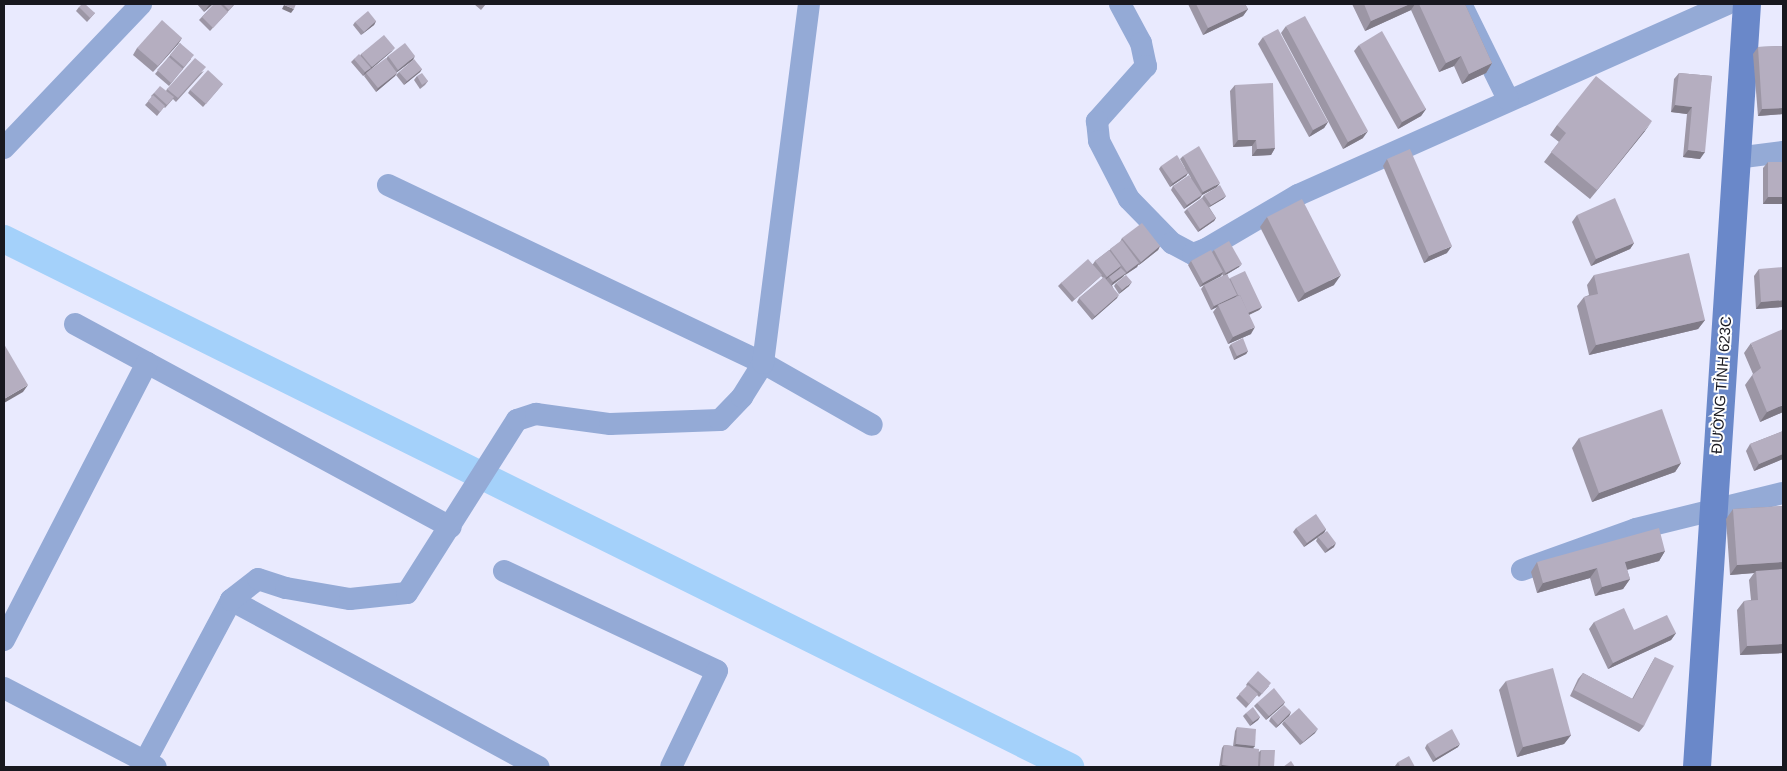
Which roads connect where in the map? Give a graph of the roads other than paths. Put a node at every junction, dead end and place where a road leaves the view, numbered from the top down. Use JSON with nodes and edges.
{"nodes":[{"id":1,"x":141,"y":4,"type":"edge"},
{"id":2,"x":809,"y":4,"type":"edge"},
{"id":3,"x":1120,"y":4,"type":"edge"},
{"id":4,"x":1461,"y":4,"type":"edge"},
{"id":5,"x":1727,"y":4,"type":"edge"},
{"id":6,"x":1747,"y":4,"type":"edge"},
{"id":7,"x":1508,"y":99,"type":"junction"},
{"id":8,"x":4,"y":148,"type":"edge"},
{"id":9,"x":1783,"y":152,"type":"edge"},
{"id":10,"x":1736,"y":158,"type":"junction"},
{"id":11,"x":388,"y":185,"type":"dead end"},
{"id":12,"x":75,"y":324,"type":"dead end"},
{"id":13,"x":147,"y":362,"type":"junction"},
{"id":14,"x":763,"y":363,"type":"junction"},
{"id":15,"x":872,"y":425,"type":"dead end"},
{"id":16,"x":1783,"y":493,"type":"edge"},
{"id":17,"x":1712,"y":510,"type":"junction"},
{"id":18,"x":451,"y":527,"type":"junction"},
{"id":19,"x":1522,"y":570,"type":"dead end"},
{"id":20,"x":504,"y":571,"type":"dead end"},
{"id":21,"x":231,"y":600,"type":"junction"},
{"id":22,"x":4,"y":640,"type":"edge"},
{"id":23,"x":4,"y":688,"type":"edge"},
{"id":24,"x":148,"y":765,"type":"edge"},
{"id":25,"x":539,"y":767,"type":"edge"},
{"id":26,"x":671,"y":767,"type":"edge"},
{"id":27,"x":1697,"y":767,"type":"edge"}],
"edges":[{"from":1,"to":8,"type":"street"},
{"from":2,"to":14,"type":"street"},
{"from":3,"to":7,"type":"street"},
{"from":4,"to":7,"type":"street"},
{"from":5,"to":7,"type":"street"},
{"from":6,"to":10,"type":"main road","name":"ĐƯỜNG TỈNH 623C"},
{"from":9,"to":10,"type":"street"},
{"from":10,"to":17,"type":"main road","name":"ĐƯỜNG TỈNH 623C"},
{"from":11,"to":14,"type":"street"},
{"from":12,"to":13,"type":"street"},
{"from":13,"to":18,"type":"street"},
{"from":13,"to":22,"type":"street"},
{"from":14,"to":15,"type":"street"},
{"from":14,"to":18,"type":"street"},
{"from":16,"to":17,"type":"street"},
{"from":17,"to":19,"type":"street"},
{"from":17,"to":27,"type":"main road","name":"ĐƯỜNG TỈNH 623C"},
{"from":18,"to":21,"type":"street"},
{"from":20,"to":26,"type":"street"},
{"from":21,"to":24,"type":"street"},
{"from":21,"to":25,"type":"street"},
{"from":23,"to":24,"type":"street"}]}
